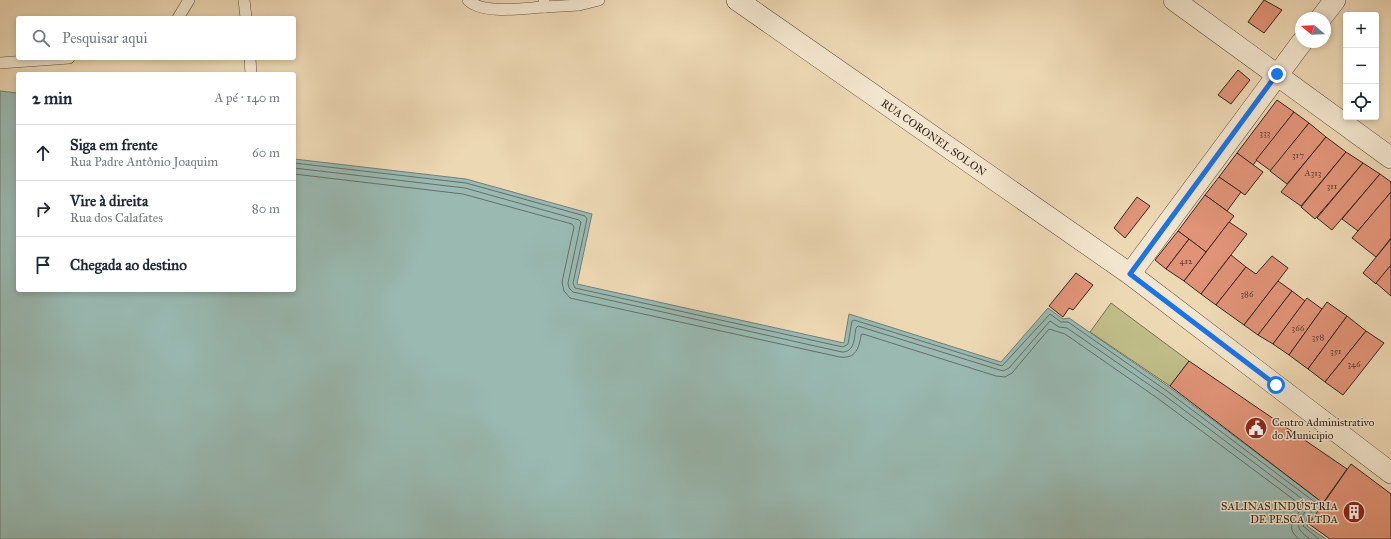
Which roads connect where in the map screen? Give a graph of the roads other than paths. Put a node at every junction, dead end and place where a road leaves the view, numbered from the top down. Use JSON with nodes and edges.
{"nodes":[{"id":1,"x":188,"y":0,"type":"edge"},
{"id":2,"x":244,"y":0,"type":"edge"},
{"id":3,"x":468,"y":0,"type":"edge"},
{"id":4,"x":599,"y":0,"type":"edge"},
{"id":5,"x":737,"y":0,"type":"edge"},
{"id":6,"x":1174,"y":0,"type":"edge"},
{"id":7,"x":1335,"y":0,"type":"edge"},
{"id":8,"x":544,"y":4,"type":"edge"},
{"id":9,"x":1326,"y":12,"type":"edge"},
{"id":10,"x":179,"y":16,"type":"edge"},
{"id":11,"x":246,"y":16,"type":"edge"},
{"id":12,"x":1297,"y":48,"type":"edge"},
{"id":13,"x":41,"y":60,"type":"edge"},
{"id":14,"x":250,"y":60,"type":"edge"},
{"id":15,"x":0,"y":63,"type":"edge"},
{"id":16,"x":251,"y":72,"type":"edge"},
{"id":17,"x":1277,"y":74,"type":"junction"},
{"id":18,"x":1391,"y":158,"type":"edge"},
{"id":19,"x":1130,"y":274,"type":"junction"},
{"id":20,"x":1391,"y":473,"type":"edge"}],
"edges":[{"from":1,"to":10,"type":"lane"},
{"from":2,"to":11,"type":"lane"},
{"from":3,"to":8,"type":"lane"},
{"from":4,"to":8,"type":"lane"},
{"from":5,"to":19,"type":"street","name":"RUA CORONEL SOLON"},
{"from":6,"to":17,"type":"street"},
{"from":7,"to":9,"type":"street"},
{"from":12,"to":17,"type":"street"},
{"from":13,"to":15,"type":"lane"},
{"from":14,"to":16,"type":"lane"},
{"from":17,"to":18,"type":"street"},
{"from":17,"to":19,"type":"street"},
{"from":19,"to":20,"type":"street","name":"RUA CORONEL SOLON"}]}
